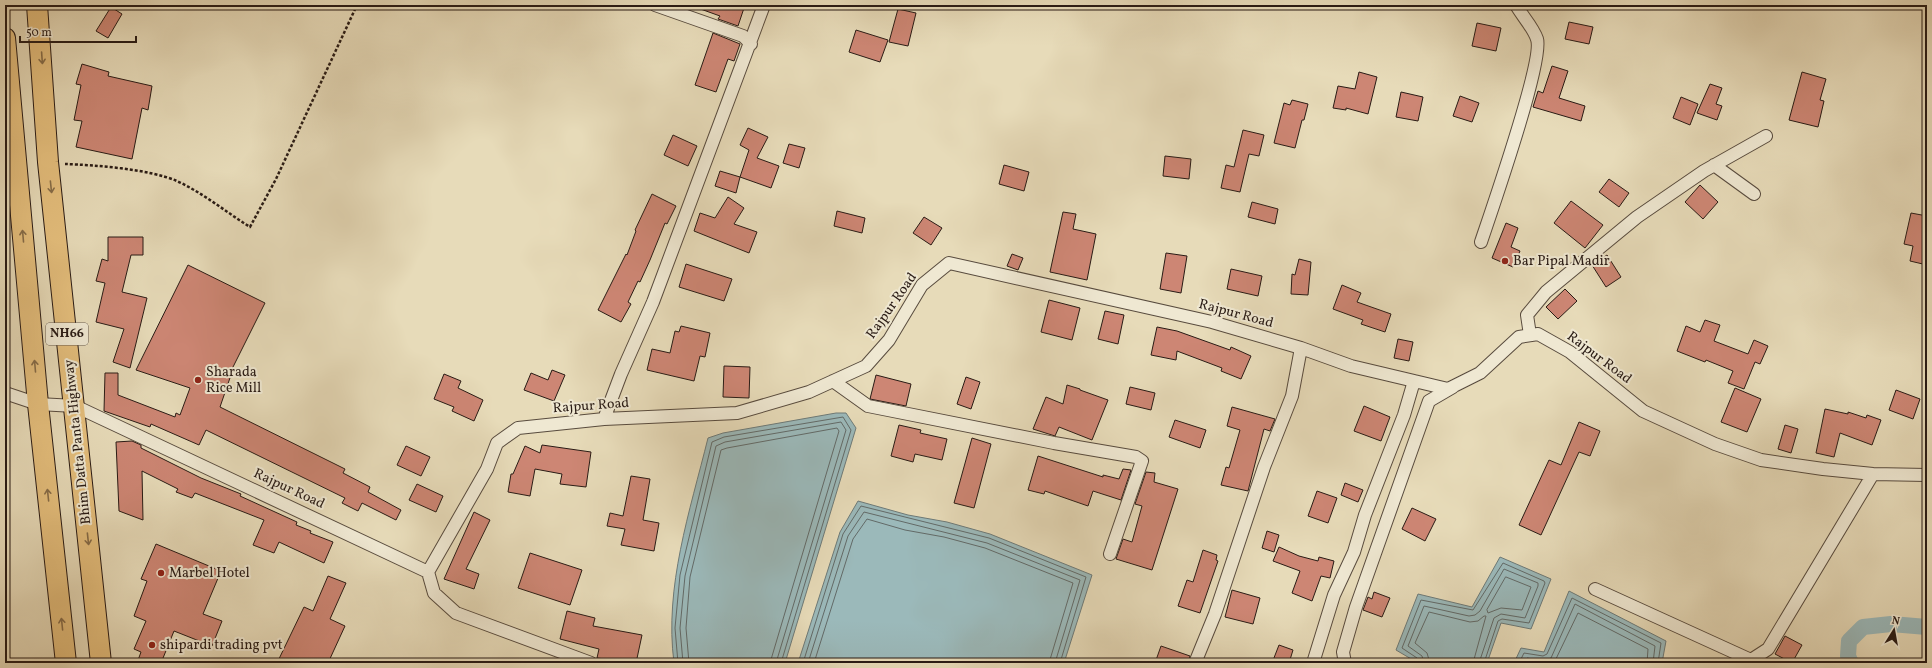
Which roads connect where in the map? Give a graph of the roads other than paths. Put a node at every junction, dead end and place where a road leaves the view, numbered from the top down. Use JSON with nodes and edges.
{"nodes":[{"id":1,"x":37,"y":5,"type":"edge"},
{"id":2,"x":655,"y":5,"type":"edge"},
{"id":3,"x":764,"y":5,"type":"edge"},
{"id":4,"x":1516,"y":5,"type":"edge"},
{"id":5,"x":5,"y":38,"type":"edge"},
{"id":6,"x":751,"y":44,"type":"junction"},
{"id":7,"x":1766,"y":136,"type":"dead end"},
{"id":8,"x":1714,"y":165,"type":"junction"},
{"id":9,"x":1754,"y":194,"type":"dead end"},
{"id":10,"x":1481,"y":242,"type":"dead end"},
{"id":11,"x":1530,"y":335,"type":"junction"},
{"id":12,"x":1301,"y":348,"type":"junction"},
{"id":13,"x":833,"y":381,"type":"junction"},
{"id":14,"x":1414,"y":381,"type":"junction"},
{"id":15,"x":1459,"y":383,"type":"junction"},
{"id":16,"x":5,"y":393,"type":"edge"},
{"id":17,"x":38,"y":404,"type":"junction"},
{"id":18,"x":75,"y":406,"type":"junction"},
{"id":19,"x":604,"y":419,"type":"junction"},
{"id":20,"x":1873,"y":474,"type":"junction"},
{"id":21,"x":1927,"y":475,"type":"edge"},
{"id":22,"x":1110,"y":554,"type":"dead end"},
{"id":23,"x":428,"y":572,"type":"junction"},
{"id":24,"x":1595,"y":589,"type":"dead end"},
{"id":25,"x":1750,"y":661,"type":"edge"},
{"id":26,"x":66,"y":663,"type":"edge"},
{"id":27,"x":101,"y":663,"type":"edge"},
{"id":28,"x":591,"y":663,"type":"edge"},
{"id":29,"x":1195,"y":663,"type":"edge"},
{"id":30,"x":1313,"y":663,"type":"edge"},
{"id":31,"x":1345,"y":663,"type":"edge"}],
"edges":[{"from":1,"to":18,"type":"highway","name":"Bhim Datta Panta Highway","number":"NH66","one_way":true},
{"from":2,"to":6,"type":"street"},
{"from":3,"to":6,"type":"street"},
{"from":4,"to":10,"type":"street"},
{"from":17,"to":5,"type":"highway","number":"NH66","one_way":true},
{"from":6,"to":19,"type":"street"},
{"from":7,"to":8,"type":"street"},
{"from":8,"to":9,"type":"street"},
{"from":8,"to":11,"type":"street"},
{"from":11,"to":15,"type":"street","name":"Rajpur Road"},
{"from":11,"to":20,"type":"street","name":"Rajpur Road"},
{"from":12,"to":13,"type":"street","name":"Rajpur Road"},
{"from":12,"to":14,"type":"street","name":"Rajpur Road"},
{"from":12,"to":29,"type":"street"},
{"from":13,"to":19,"type":"street","name":"Rajpur Road"},
{"from":13,"to":22,"type":"street"},
{"from":14,"to":15,"type":"street","name":"Rajpur Road"},
{"from":14,"to":30,"type":"street"},
{"from":15,"to":31,"type":"street"},
{"from":16,"to":17,"type":"street","name":"Rajpur Road"},
{"from":17,"to":18,"type":"street","name":"Rajpur Road"},
{"from":26,"to":17,"type":"highway","number":"NH66","one_way":true},
{"from":18,"to":23,"type":"street","name":"Rajpur Road"},
{"from":18,"to":27,"type":"highway","name":"Bhim Datta Panta Highway","number":"NH66","one_way":true},
{"from":19,"to":23,"type":"street","name":"Rajpur Road"},
{"from":20,"to":21,"type":"street","name":"Rajpur Road"},
{"from":20,"to":25,"type":"street"},
{"from":23,"to":28,"type":"street"},
{"from":24,"to":25,"type":"street"}]}
